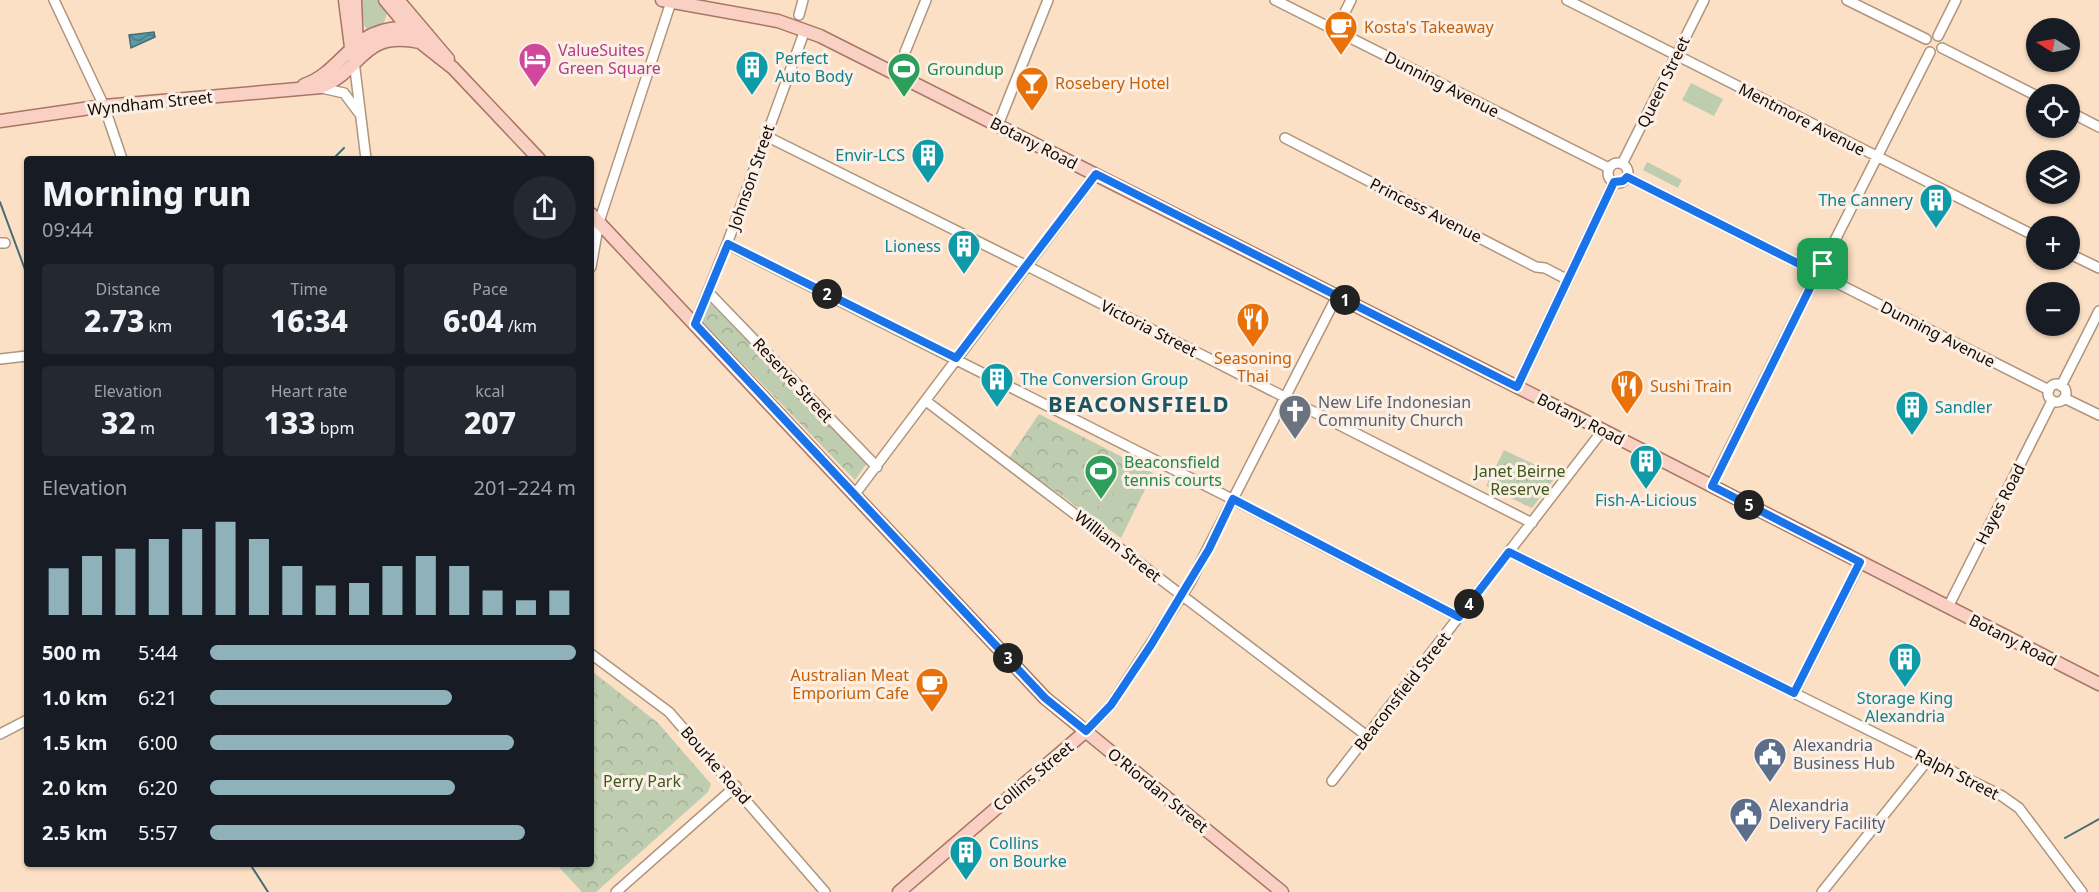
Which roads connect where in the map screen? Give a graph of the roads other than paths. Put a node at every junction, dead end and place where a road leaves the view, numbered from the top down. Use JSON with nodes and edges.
{"nodes":[{"id":1,"x":54,"y":0,"type":"edge"},
{"id":2,"x":345,"y":0,"type":"edge"},
{"id":3,"x":355,"y":0,"type":"edge"},
{"id":4,"x":386,"y":0,"type":"edge"},
{"id":5,"x":398,"y":0,"type":"edge"},
{"id":6,"x":803,"y":0,"type":"edge"},
{"id":7,"x":926,"y":0,"type":"edge"},
{"id":8,"x":1048,"y":0,"type":"edge"},
{"id":9,"x":1275,"y":0,"type":"edge"},
{"id":10,"x":1351,"y":0,"type":"edge"},
{"id":11,"x":1568,"y":0,"type":"edge"},
{"id":12,"x":1704,"y":0,"type":"edge"},
{"id":13,"x":1846,"y":0,"type":"edge"},
{"id":14,"x":1956,"y":0,"type":"edge"},
{"id":15,"x":671,"y":1,"type":"edge"},
{"id":16,"x":799,"y":15,"type":"dead end"},
{"id":17,"x":408,"y":28,"type":"junction"},
{"id":18,"x":805,"y":30,"type":"junction"},
{"id":19,"x":1336,"y":30,"type":"junction"},
{"id":20,"x":1938,"y":36,"type":"junction"},
{"id":21,"x":423,"y":38,"type":"junction"},
{"id":22,"x":1926,"y":39,"type":"junction"},
{"id":23,"x":354,"y":46,"type":"junction"},
{"id":24,"x":1942,"y":48,"type":"junction"},
{"id":25,"x":1930,"y":52,"type":"junction"},
{"id":26,"x":1676,"y":55,"type":"junction"},
{"id":27,"x":354,"y":62,"type":"junction"},
{"id":28,"x":907,"y":79,"type":"junction"},
{"id":29,"x":300,"y":87,"type":"junction"},
{"id":30,"x":315,"y":87,"type":"junction"},
{"id":31,"x":2026,"y":90,"type":"edge"},
{"id":32,"x":104,"y":106,"type":"junction"},
{"id":33,"x":360,"y":115,"type":"junction"},
{"id":34,"x":2080,"y":117,"type":"edge"},
{"id":35,"x":0,"y":121,"type":"edge"},
{"id":36,"x":998,"y":125,"type":"junction"},
{"id":37,"x":2099,"y":127,"type":"edge"},
{"id":38,"x":766,"y":136,"type":"junction"},
{"id":39,"x":1285,"y":138,"type":"dead end"},
{"id":40,"x":121,"y":156,"type":"edge"},
{"id":41,"x":366,"y":156,"type":"edge"},
{"id":42,"x":536,"y":156,"type":"edge"},
{"id":43,"x":1878,"y":156,"type":"junction"},
{"id":44,"x":1622,"y":164,"type":"junction"},
{"id":45,"x":1610,"y":168,"type":"junction"},
{"id":46,"x":1096,"y":174,"type":"junction"},
{"id":47,"x":1627,"y":177,"type":"junction"},
{"id":48,"x":1614,"y":182,"type":"junction"},
{"id":49,"x":595,"y":218,"type":"edge"},
{"id":50,"x":2026,"y":231,"type":"edge"},
{"id":51,"x":728,"y":244,"type":"junction"},
{"id":52,"x":2080,"y":259,"type":"edge"},
{"id":53,"x":1823,"y":264,"type":"junction"},
{"id":54,"x":1026,"y":265,"type":"junction"},
{"id":55,"x":2099,"y":268,"type":"edge"},
{"id":56,"x":1809,"y":269,"type":"junction"},
{"id":57,"x":1827,"y":278,"type":"junction"},
{"id":58,"x":1568,"y":280,"type":"junction"},
{"id":59,"x":1813,"y":282,"type":"junction"},
{"id":60,"x":709,"y":293,"type":"junction"},
{"id":61,"x":1336,"y":296,"type":"junction"},
{"id":62,"x":2099,"y":311,"type":"edge"},
{"id":63,"x":695,"y":324,"type":"junction"},
{"id":64,"x":24,"y":356,"type":"edge"},
{"id":65,"x":956,"y":358,"type":"junction"},
{"id":66,"x":0,"y":359,"type":"edge"},
{"id":67,"x":2061,"y":386,"type":"junction"},
{"id":68,"x":1517,"y":387,"type":"junction"},
{"id":69,"x":2049,"y":390,"type":"junction"},
{"id":70,"x":1285,"y":397,"type":"junction"},
{"id":71,"x":2064,"y":398,"type":"junction"},
{"id":72,"x":926,"y":401,"type":"junction"},
{"id":73,"x":2052,"y":401,"type":"junction"},
{"id":74,"x":2099,"y":416,"type":"edge"},
{"id":75,"x":1604,"y":430,"type":"junction"},
{"id":76,"x":877,"y":467,"type":"junction"},
{"id":77,"x":1712,"y":486,"type":"junction"},
{"id":78,"x":855,"y":495,"type":"junction"},
{"id":79,"x":1233,"y":499,"type":"junction"},
{"id":80,"x":1532,"y":523,"type":"junction"},
{"id":81,"x":1509,"y":552,"type":"junction"},
{"id":82,"x":1860,"y":562,"type":"junction"},
{"id":83,"x":1182,"y":596,"type":"junction"},
{"id":84,"x":1948,"y":608,"type":"junction"},
{"id":85,"x":1459,"y":617,"type":"junction"},
{"id":86,"x":594,"y":656,"type":"edge"},
{"id":87,"x":2099,"y":684,"type":"edge"},
{"id":88,"x":1794,"y":693,"type":"junction"},
{"id":89,"x":24,"y":722,"type":"edge"},
{"id":90,"x":1086,"y":731,"type":"junction"},
{"id":91,"x":0,"y":734,"type":"edge"},
{"id":92,"x":1367,"y":736,"type":"junction"},
{"id":93,"x":1928,"y":760,"type":"junction"},
{"id":94,"x":1332,"y":781,"type":"dead end"},
{"id":95,"x":736,"y":786,"type":"junction"},
{"id":96,"x":616,"y":892,"type":"edge"},
{"id":97,"x":825,"y":892,"type":"edge"},
{"id":98,"x":899,"y":892,"type":"edge"},
{"id":99,"x":1282,"y":892,"type":"edge"},
{"id":100,"x":1822,"y":892,"type":"edge"},
{"id":101,"x":2082,"y":892,"type":"edge"}],
"edges":[{"from":1,"to":32,"type":"street"},
{"from":2,"to":23,"type":"main road"},
{"from":3,"to":23,"type":"main road"},
{"from":4,"to":17,"type":"main road"},
{"from":5,"to":21,"type":"main road"},
{"from":6,"to":16,"type":"street"},
{"from":7,"to":28,"type":"street"},
{"from":8,"to":36,"type":"street"},
{"from":9,"to":19,"type":"street","name":"Dunning Avenue"},
{"from":10,"to":19,"type":"street"},
{"from":11,"to":26,"type":"street","name":"Mentmore Avenue"},
{"from":12,"to":26,"type":"street","name":"Queen Street"},
{"from":13,"to":22,"type":"street"},
{"from":14,"to":20,"type":"street"},
{"from":15,"to":18,"type":"main road","name":"Botany Road"},
{"from":15,"to":49,"type":"street"},
{"from":17,"to":21,"type":"main road"},
{"from":17,"to":23,"type":"main road","name":"Wyndham Street"},
{"from":18,"to":28,"type":"main road","name":"Botany Road"},
{"from":18,"to":38,"type":"street","name":"Johnson Street"},
{"from":19,"to":45,"type":"street","name":"Dunning Avenue"},
{"from":20,"to":22,"type":"street"},
{"from":20,"to":24,"type":"street"},
{"from":21,"to":27,"type":"main road","name":"Wyndham Street"},
{"from":21,"to":42,"type":"main road"},
{"from":22,"to":25,"type":"street"},
{"from":23,"to":27,"type":"main road"},
{"from":23,"to":29,"type":"main road","name":"Wyndham Street"},
{"from":24,"to":25,"type":"street"},
{"from":24,"to":31,"type":"street"},
{"from":25,"to":43,"type":"street"},
{"from":26,"to":43,"type":"street","name":"Mentmore Avenue"},
{"from":26,"to":44,"type":"street","name":"Queen Street"},
{"from":27,"to":30,"type":"main road","name":"Wyndham Street"},
{"from":27,"to":33,"type":"street"},
{"from":28,"to":36,"type":"main road","name":"Botany Road"},
{"from":29,"to":30,"type":"main road","name":"Wyndham Street"},
{"from":29,"to":32,"type":"main road","name":"Wyndham Street"},
{"from":30,"to":33,"type":"street"},
{"from":32,"to":35,"type":"main road","name":"Wyndham Street"},
{"from":32,"to":40,"type":"street"},
{"from":33,"to":41,"type":"street"},
{"from":34,"to":37,"type":"street"},
{"from":36,"to":46,"type":"main road","name":"Botany Road"},
{"from":38,"to":51,"type":"street","name":"Johnson Street"},
{"from":38,"to":54,"type":"street","name":"Victoria Street"},
{"from":39,"to":58,"type":"street","name":"Princess Avenue"},
{"from":43,"to":50,"type":"street","name":"Mentmore Avenue"},
{"from":43,"to":53,"type":"street"},
{"from":44,"to":45,"type":"street"},
{"from":44,"to":47,"type":"street"},
{"from":45,"to":48,"type":"street"},
{"from":46,"to":54,"type":"street"},
{"from":46,"to":61,"type":"main road","name":"Botany Road"},
{"from":47,"to":48,"type":"street"},
{"from":47,"to":56,"type":"street"},
{"from":48,"to":58,"type":"street"},
{"from":49,"to":63,"type":"main road","name":"O'Riordan Street"},
{"from":51,"to":60,"type":"street","name":"Johnson Street"},
{"from":51,"to":65,"type":"street"},
{"from":52,"to":55,"type":"street"},
{"from":53,"to":56,"type":"street"},
{"from":53,"to":57,"type":"street"},
{"from":54,"to":65,"type":"street"},
{"from":54,"to":70,"type":"street","name":"Victoria Street"},
{"from":56,"to":59,"type":"street"},
{"from":57,"to":59,"type":"street"},
{"from":57,"to":69,"type":"street","name":"Dunning Avenue"},
{"from":58,"to":68,"type":"street"},
{"from":59,"to":77,"type":"street"},
{"from":60,"to":63,"type":"street","name":"Johnson Street"},
{"from":60,"to":76,"type":"street","name":"Reserve Street"},
{"from":61,"to":68,"type":"main road","name":"Botany Road"},
{"from":61,"to":70,"type":"street","name":"Collins Street"},
{"from":62,"to":67,"type":"street"},
{"from":63,"to":78,"type":"main road","name":"O'Riordan Street"},
{"from":64,"to":66,"type":"street"},
{"from":65,"to":72,"type":"street"},
{"from":65,"to":79,"type":"street"},
{"from":67,"to":69,"type":"street"},
{"from":67,"to":71,"type":"street"},
{"from":68,"to":75,"type":"main road","name":"Botany Road"},
{"from":69,"to":73,"type":"street"},
{"from":70,"to":79,"type":"street","name":"Collins Street"},
{"from":70,"to":80,"type":"street","name":"Victoria Street"},
{"from":71,"to":73,"type":"street"},
{"from":71,"to":74,"type":"street"},
{"from":72,"to":76,"type":"street"},
{"from":72,"to":83,"type":"street","name":"William Street"},
{"from":73,"to":84,"type":"street","name":"Hayes Road"},
{"from":75,"to":77,"type":"main road","name":"Botany Road"},
{"from":75,"to":80,"type":"street","name":"Beaconsfield Street"},
{"from":76,"to":78,"type":"street"},
{"from":77,"to":82,"type":"main road","name":"Botany Road"},
{"from":78,"to":90,"type":"main road","name":"O'Riordan Street"},
{"from":79,"to":83,"type":"street","name":"Collins Street"},
{"from":79,"to":85,"type":"street"},
{"from":80,"to":81,"type":"street","name":"Beaconsfield Street"},
{"from":81,"to":85,"type":"street","name":"Beaconsfield Street"},
{"from":81,"to":88,"type":"street","name":"Ralph Street"},
{"from":82,"to":84,"type":"main road","name":"Botany Road"},
{"from":82,"to":88,"type":"street"},
{"from":83,"to":90,"type":"street","name":"Collins Street"},
{"from":83,"to":92,"type":"street","name":"William Street"},
{"from":84,"to":87,"type":"main road","name":"Botany Road"},
{"from":85,"to":92,"type":"street","name":"Beaconsfield Street"},
{"from":86,"to":95,"type":"street","name":"Bourke Road"},
{"from":88,"to":93,"type":"street","name":"Ralph Street"},
{"from":89,"to":91,"type":"street"},
{"from":90,"to":98,"type":"main road","name":"Collins Street"},
{"from":90,"to":99,"type":"main road","name":"O'Riordan Street"},
{"from":92,"to":94,"type":"street","name":"Beaconsfield Street"},
{"from":93,"to":100,"type":"street"},
{"from":93,"to":101,"type":"street","name":"Ralph Street"},
{"from":95,"to":96,"type":"street"},
{"from":95,"to":97,"type":"street","name":"Bourke Road"}]}
